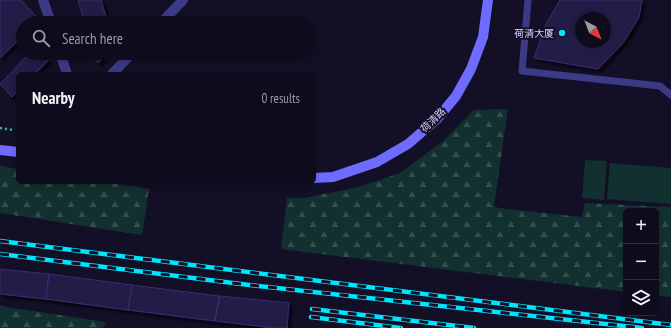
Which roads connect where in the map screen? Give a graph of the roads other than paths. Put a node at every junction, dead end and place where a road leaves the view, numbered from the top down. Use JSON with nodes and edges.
{"nodes":[{"id":1,"x":43,"y":0,"type":"edge"},
{"id":2,"x":183,"y":0,"type":"edge"},
{"id":3,"x":488,"y":0,"type":"edge"},
{"id":4,"x":528,"y":0,"type":"edge"},
{"id":5,"x":49,"y":16,"type":"edge"},
{"id":6,"x":168,"y":16,"type":"edge"},
{"id":7,"x":62,"y":60,"type":"edge"},
{"id":8,"x":125,"y":60,"type":"edge"},
{"id":9,"x":66,"y":72,"type":"edge"},
{"id":10,"x":114,"y":72,"type":"edge"},
{"id":11,"x":671,"y":95,"type":"edge"},
{"id":12,"x":0,"y":150,"type":"edge"},
{"id":13,"x":16,"y":152,"type":"edge"},
{"id":14,"x":316,"y":178,"type":"edge"}],
"edges":[{"from":1,"to":5,"type":"street"},
{"from":2,"to":6,"type":"street"},
{"from":3,"to":14,"type":"main road","name":"荷清路"},
{"from":4,"to":11,"type":"lane"},
{"from":7,"to":9,"type":"street"},
{"from":8,"to":10,"type":"street"},
{"from":12,"to":13,"type":"main road"}]}
